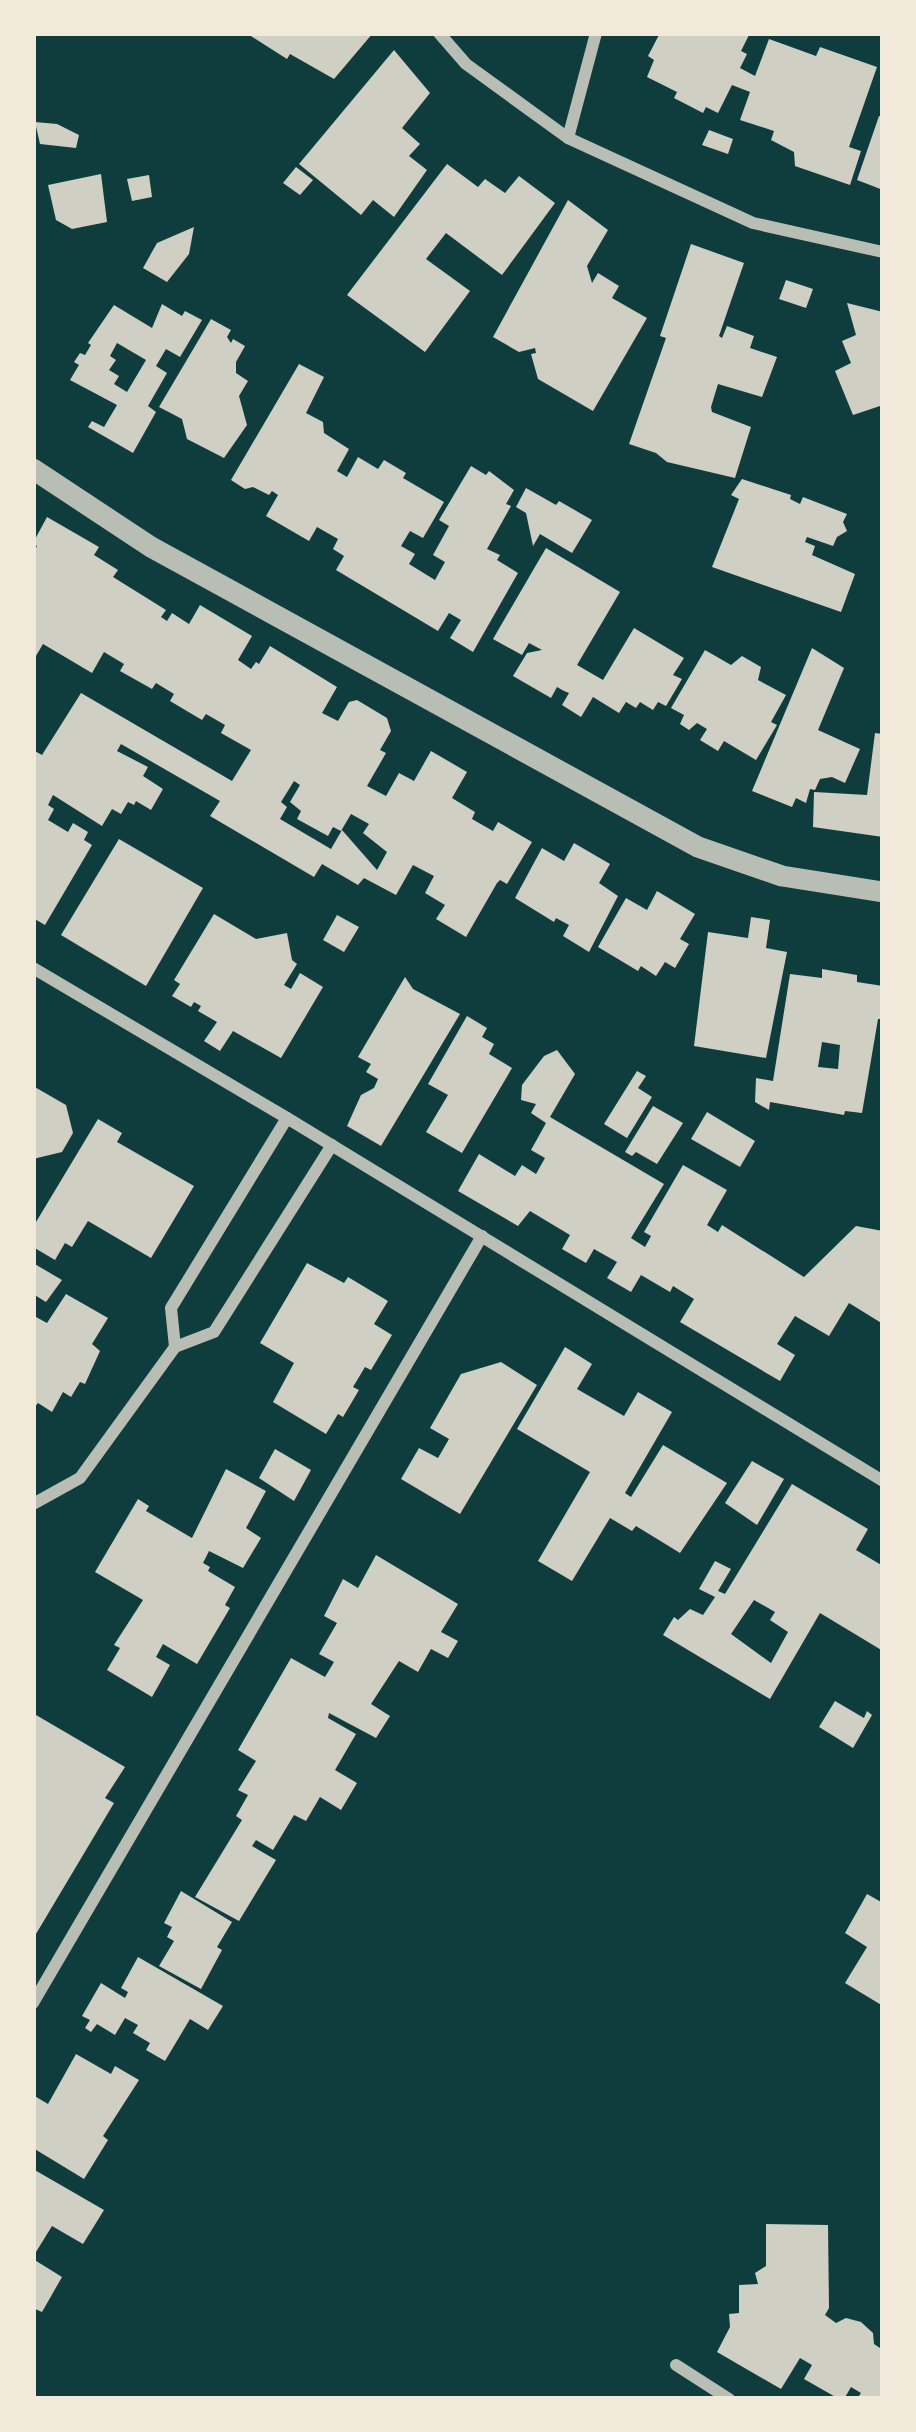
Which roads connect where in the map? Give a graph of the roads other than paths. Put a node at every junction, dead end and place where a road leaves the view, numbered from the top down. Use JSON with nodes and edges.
{"nodes":[{"id":1,"x":439,"y":33,"type":"edge"},
{"id":2,"x":596,"y":33,"type":"edge"},
{"id":3,"x":568,"y":138,"type":"junction"},
{"id":4,"x":883,"y":252,"type":"edge"},
{"id":5,"x":33,"y":470,"type":"edge"},
{"id":6,"x":883,"y":892,"type":"edge"},
{"id":7,"x":33,"y":968,"type":"edge"},
{"id":8,"x":287,"y":1118,"type":"junction"},
{"id":9,"x":332,"y":1145,"type":"junction"},
{"id":10,"x":482,"y":1236,"type":"junction"},
{"id":11,"x":175,"y":1347,"type":"junction"},
{"id":12,"x":883,"y":1481,"type":"edge"},
{"id":13,"x":33,"y":1504,"type":"edge"},
{"id":14,"x":33,"y":2003,"type":"edge"},
{"id":15,"x":676,"y":2365,"type":"dead end"},
{"id":16,"x":729,"y":2399,"type":"edge"}],
"edges":[{"from":1,"to":3,"type":"street"},
{"from":2,"to":3,"type":"street"},
{"from":3,"to":4,"type":"street"},
{"from":5,"to":6,"type":"street"},
{"from":7,"to":8,"type":"street"},
{"from":8,"to":9,"type":"street"},
{"from":8,"to":11,"type":"street"},
{"from":9,"to":10,"type":"street"},
{"from":9,"to":11,"type":"street"},
{"from":10,"to":12,"type":"street"},
{"from":10,"to":14,"type":"street"},
{"from":11,"to":13,"type":"street"},
{"from":15,"to":16,"type":"street"}]}
